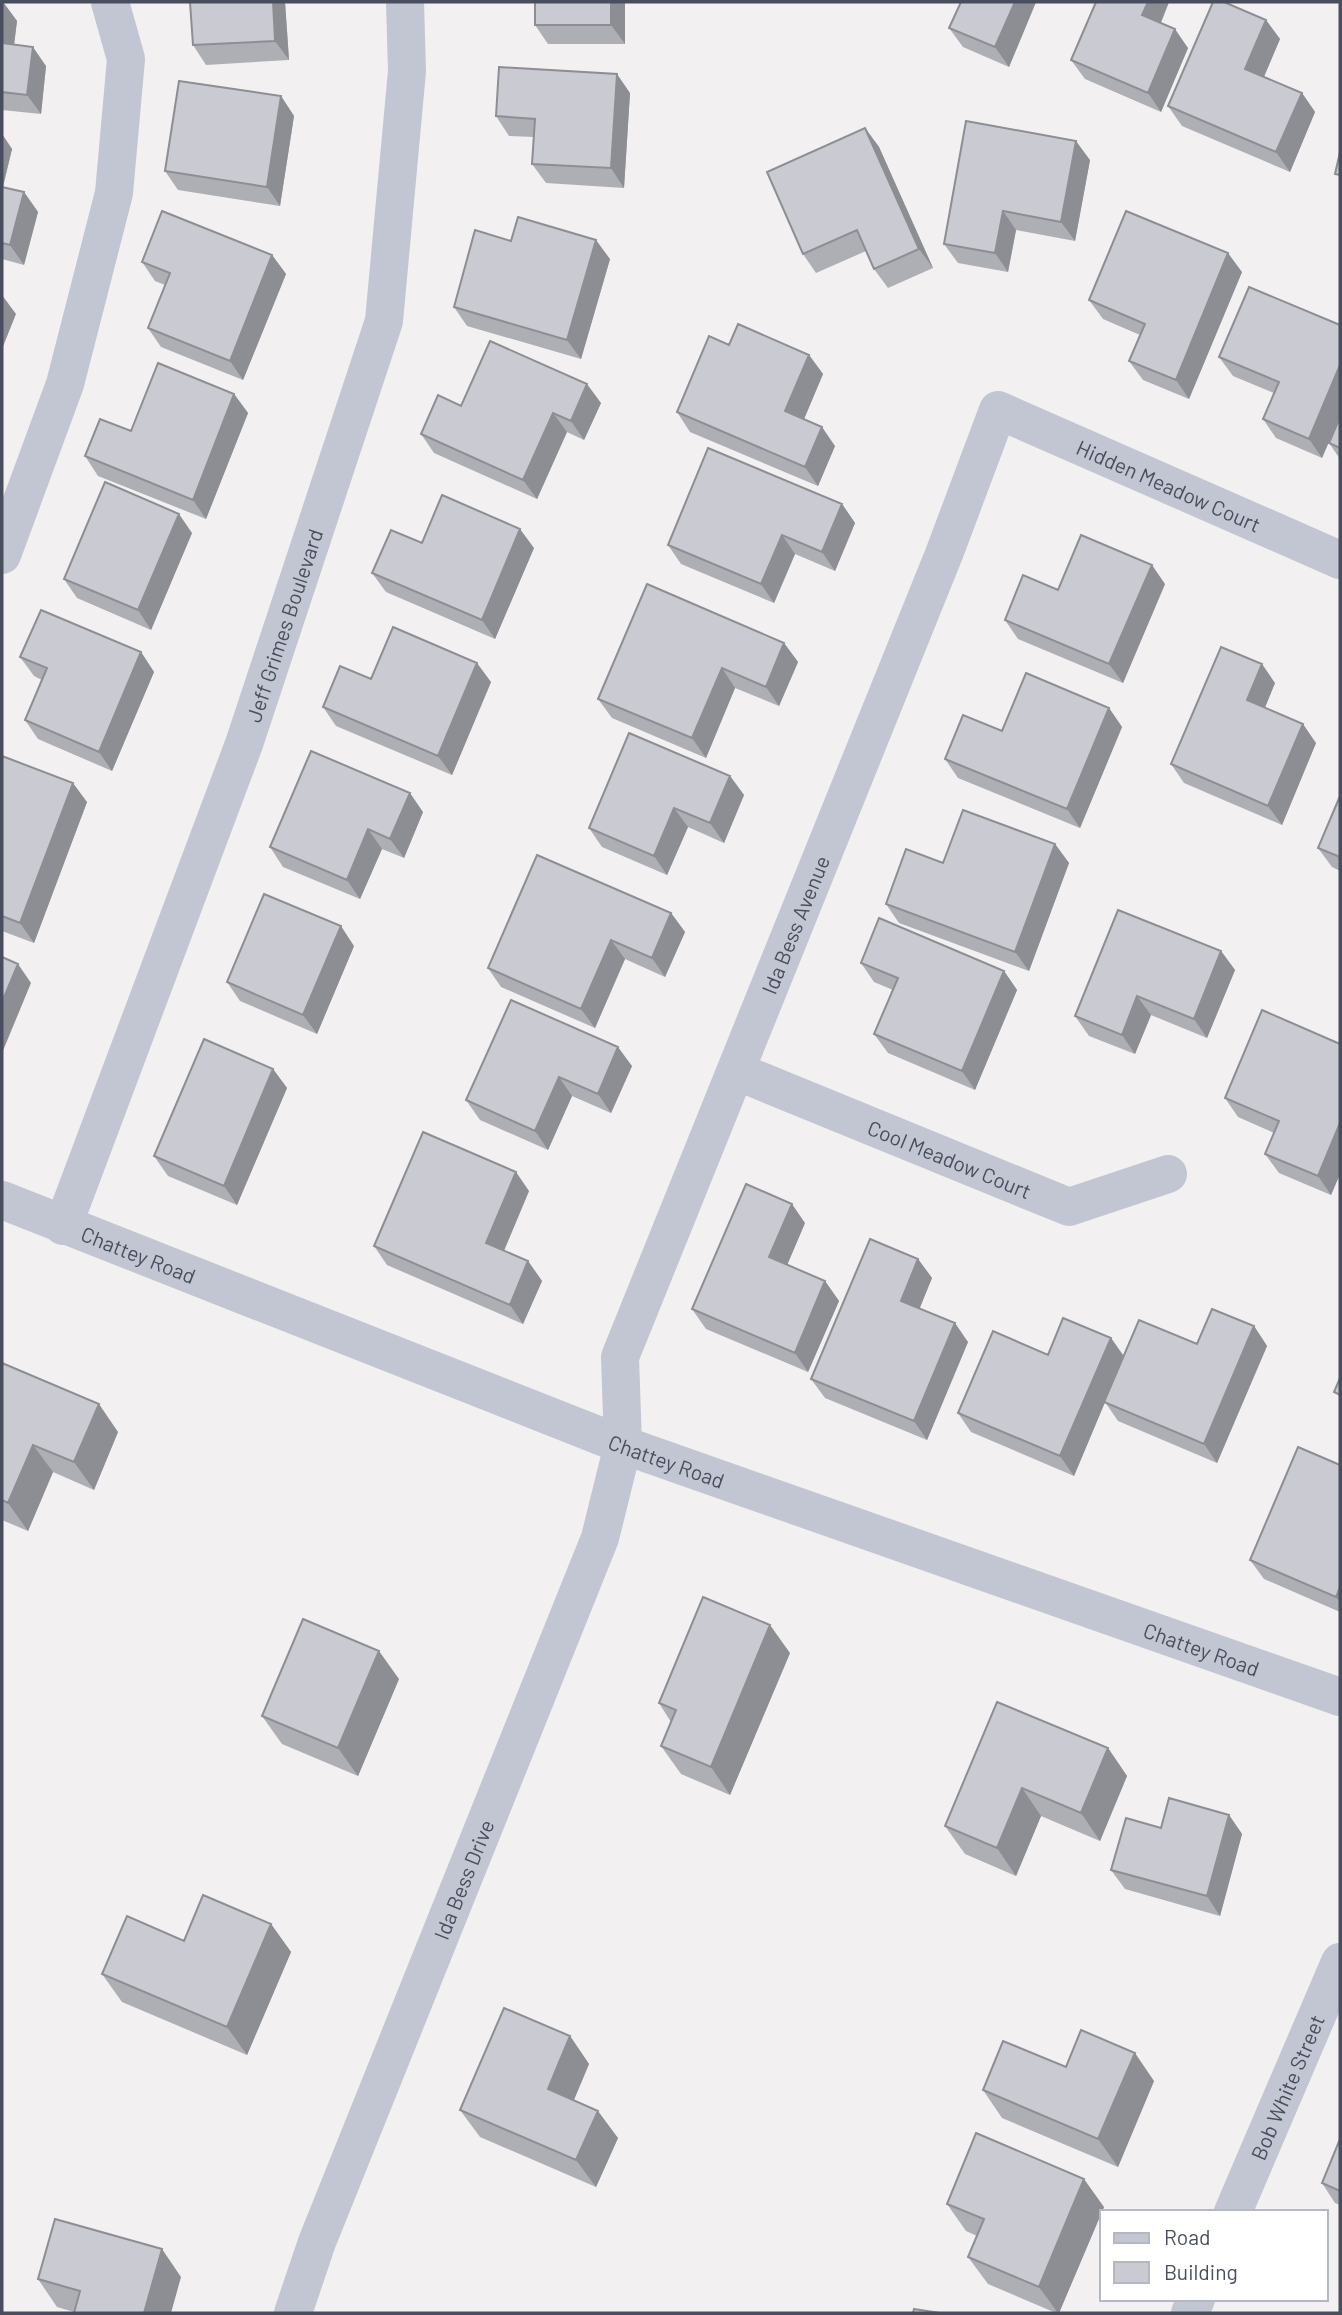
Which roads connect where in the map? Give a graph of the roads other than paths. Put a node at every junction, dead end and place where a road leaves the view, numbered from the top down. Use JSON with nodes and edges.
{"nodes":[{"id":1,"x":110,"y":2,"type":"edge"},
{"id":2,"x":405,"y":2,"type":"edge"},
{"id":3,"x":999,"y":410,"type":"joint"},
{"id":4,"x":2,"y":555,"type":"edge"},
{"id":5,"x":1340,"y":560,"type":"edge"},
{"id":6,"x":736,"y":1071,"type":"junction"},
{"id":7,"x":1168,"y":1174,"type":"dead end"},
{"id":8,"x":2,"y":1200,"type":"edge"},
{"id":9,"x":63,"y":1226,"type":"junction"},
{"id":10,"x":623,"y":1445,"type":"junction"},
{"id":11,"x":1340,"y":1698,"type":"edge"},
{"id":12,"x":1340,"y":1962,"type":"edge"},
{"id":13,"x":1234,"y":2210,"type":"edge"},
{"id":14,"x":293,"y":2313,"type":"edge"}],
"edges":[{"from":1,"to":4,"type":"street"},
{"from":2,"to":9,"type":"street","name":"Jeff Grimes Boulevard"},
{"from":3,"to":5,"type":"street","name":"Hidden Meadow Court"},
{"from":3,"to":6,"type":"street","name":"Ida Bess Avenue"},
{"from":6,"to":7,"type":"street","name":"Cool Meadow Court"},
{"from":6,"to":10,"type":"street","name":"Ida Bess Avenue"},
{"from":8,"to":9,"type":"street","name":"Chattey Road"},
{"from":9,"to":10,"type":"street","name":"Chattey Road"},
{"from":10,"to":11,"type":"street","name":"Chattey Road"},
{"from":10,"to":14,"type":"street","name":"Ida Bess Drive"},
{"from":12,"to":13,"type":"street","name":"Bob White Street"}]}
